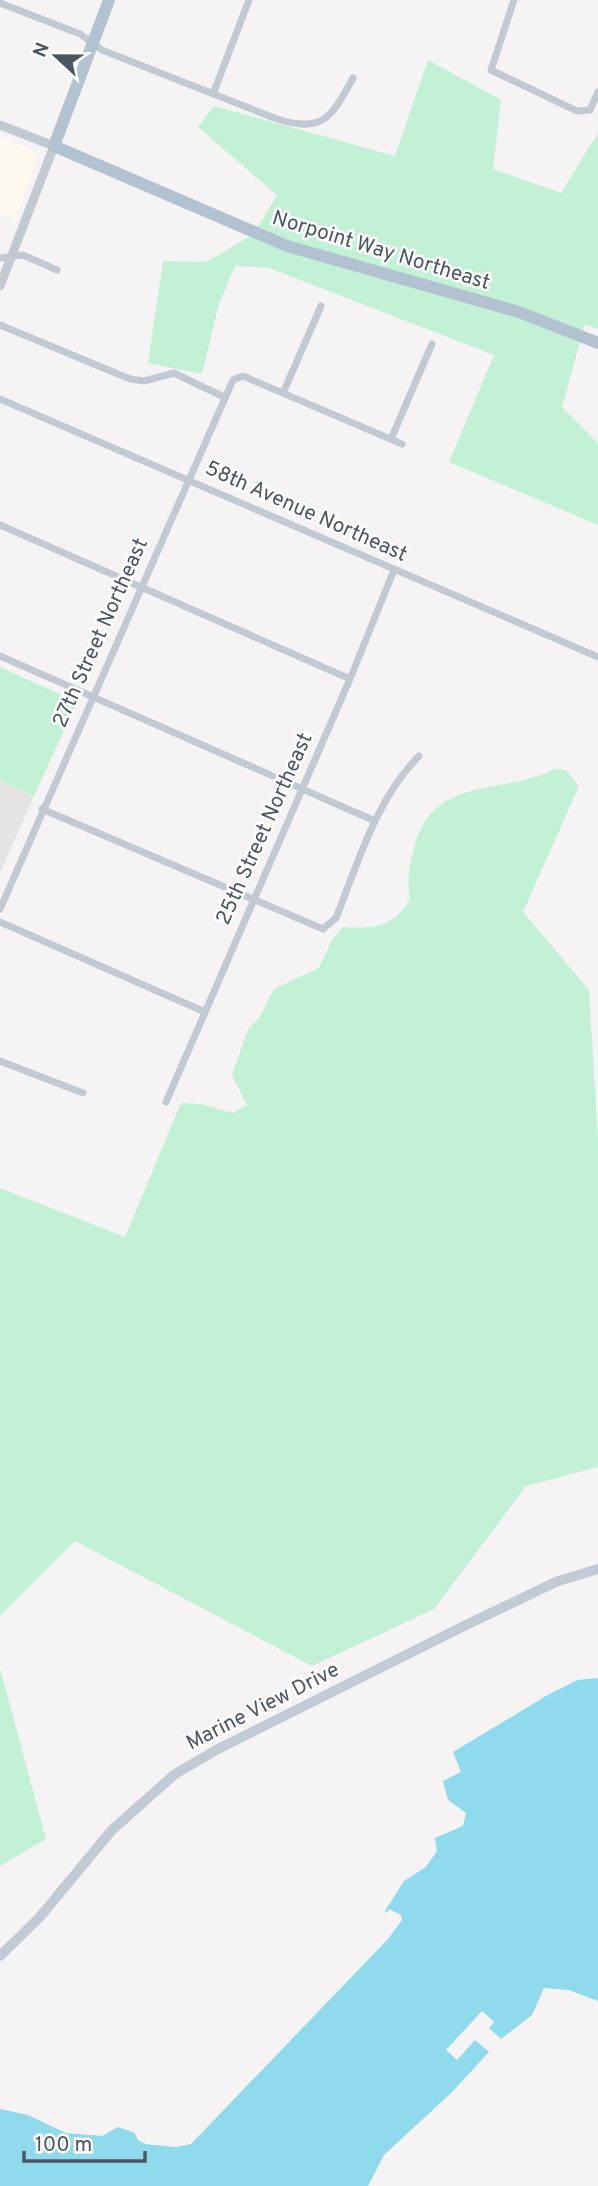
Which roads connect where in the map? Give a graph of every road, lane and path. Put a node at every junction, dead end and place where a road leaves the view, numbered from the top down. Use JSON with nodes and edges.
{"nodes":[{"id":1,"x":109,"y":0,"type":"edge"},
{"id":2,"x":249,"y":0,"type":"edge"},
{"id":3,"x":514,"y":0,"type":"edge"},
{"id":4,"x":0,"y":3,"type":"edge"},
{"id":5,"x":92,"y":44,"type":"junction"},
{"id":6,"x":353,"y":78,"type":"dead end"},
{"id":7,"x":598,"y":92,"type":"edge"},
{"id":8,"x":213,"y":94,"type":"junction"},
{"id":9,"x":0,"y":125,"type":"edge"},
{"id":10,"x":54,"y":146,"type":"junction"},
{"id":11,"x":5,"y":258,"type":"edge"},
{"id":12,"x":57,"y":270,"type":"dead end"},
{"id":13,"x":0,"y":286,"type":"edge"},
{"id":14,"x":321,"y":306,"type":"dead end"},
{"id":15,"x":0,"y":325,"type":"edge"},
{"id":16,"x":598,"y":343,"type":"edge"},
{"id":17,"x":432,"y":344,"type":"dead end"},
{"id":18,"x":283,"y":393,"type":"junction"},
{"id":19,"x":223,"y":397,"type":"junction"},
{"id":20,"x":0,"y":399,"type":"edge"},
{"id":21,"x":391,"y":439,"type":"junction"},
{"id":22,"x":402,"y":444,"type":"dead end"},
{"id":23,"x":190,"y":479,"type":"junction"},
{"id":24,"x":0,"y":525,"type":"edge"},
{"id":25,"x":394,"y":570,"type":"junction"},
{"id":26,"x":141,"y":587,"type":"junction"},
{"id":27,"x":0,"y":656,"type":"edge"},
{"id":28,"x":598,"y":657,"type":"edge"},
{"id":29,"x":350,"y":679,"type":"junction"},
{"id":30,"x":92,"y":698,"type":"junction"},
{"id":31,"x":419,"y":756,"type":"dead end"},
{"id":32,"x":300,"y":788,"type":"junction"},
{"id":33,"x":42,"y":809,"type":"junction"},
{"id":34,"x":375,"y":821,"type":"junction"},
{"id":35,"x":252,"y":901,"type":"junction"},
{"id":36,"x":0,"y":909,"type":"edge"},
{"id":37,"x":0,"y":922,"type":"edge"},
{"id":38,"x":205,"y":1012,"type":"junction"},
{"id":39,"x":0,"y":1061,"type":"edge"},
{"id":40,"x":83,"y":1093,"type":"dead end"},
{"id":41,"x":166,"y":1102,"type":"dead end"},
{"id":42,"x":595,"y":1567,"type":"edge"},
{"id":43,"x":0,"y":1956,"type":"edge"}],
"edges":[{"from":1,"to":5,"type":"main road"},
{"from":2,"to":8,"type":"street"},
{"from":3,"to":7,"type":"street"},
{"from":4,"to":5,"type":"street"},
{"from":5,"to":8,"type":"street"},
{"from":5,"to":10,"type":"main road"},
{"from":6,"to":8,"type":"street"},
{"from":9,"to":10,"type":"street","name":"Norpoint Way Northeast"},
{"from":10,"to":11,"type":"street"},
{"from":10,"to":16,"type":"main road","name":"Norpoint Way Northeast"},
{"from":11,"to":12,"type":"street"},
{"from":11,"to":13,"type":"street"},
{"from":14,"to":18,"type":"street"},
{"from":15,"to":19,"type":"street"},
{"from":17,"to":21,"type":"street"},
{"from":18,"to":19,"type":"street","name":"27th Street Northeast"},
{"from":18,"to":21,"type":"street"},
{"from":19,"to":23,"type":"street","name":"27th Street Northeast"},
{"from":20,"to":23,"type":"street","name":"58th Avenue Northeast"},
{"from":21,"to":22,"type":"street"},
{"from":23,"to":25,"type":"street","name":"58th Avenue Northeast"},
{"from":23,"to":26,"type":"street","name":"27th Street Northeast"},
{"from":24,"to":26,"type":"street"},
{"from":25,"to":28,"type":"street","name":"58th Avenue Northeast"},
{"from":25,"to":29,"type":"street","name":"25th Street Northeast"},
{"from":26,"to":29,"type":"street"},
{"from":26,"to":30,"type":"street","name":"27th Street Northeast"},
{"from":27,"to":30,"type":"street"},
{"from":29,"to":32,"type":"street","name":"25th Street Northeast"},
{"from":30,"to":32,"type":"street"},
{"from":30,"to":33,"type":"street","name":"27th Street Northeast"},
{"from":31,"to":34,"type":"street"},
{"from":32,"to":34,"type":"street"},
{"from":32,"to":35,"type":"street","name":"25th Street Northeast"},
{"from":33,"to":35,"type":"street"},
{"from":33,"to":36,"type":"street","name":"27th Street Northeast"},
{"from":34,"to":35,"type":"street"},
{"from":35,"to":38,"type":"street","name":"25th Street Northeast"},
{"from":37,"to":38,"type":"street"},
{"from":38,"to":41,"type":"street","name":"25th Street Northeast"},
{"from":39,"to":40,"type":"street"},
{"from":42,"to":43,"type":"main road","name":"Marine View Drive"}]}
